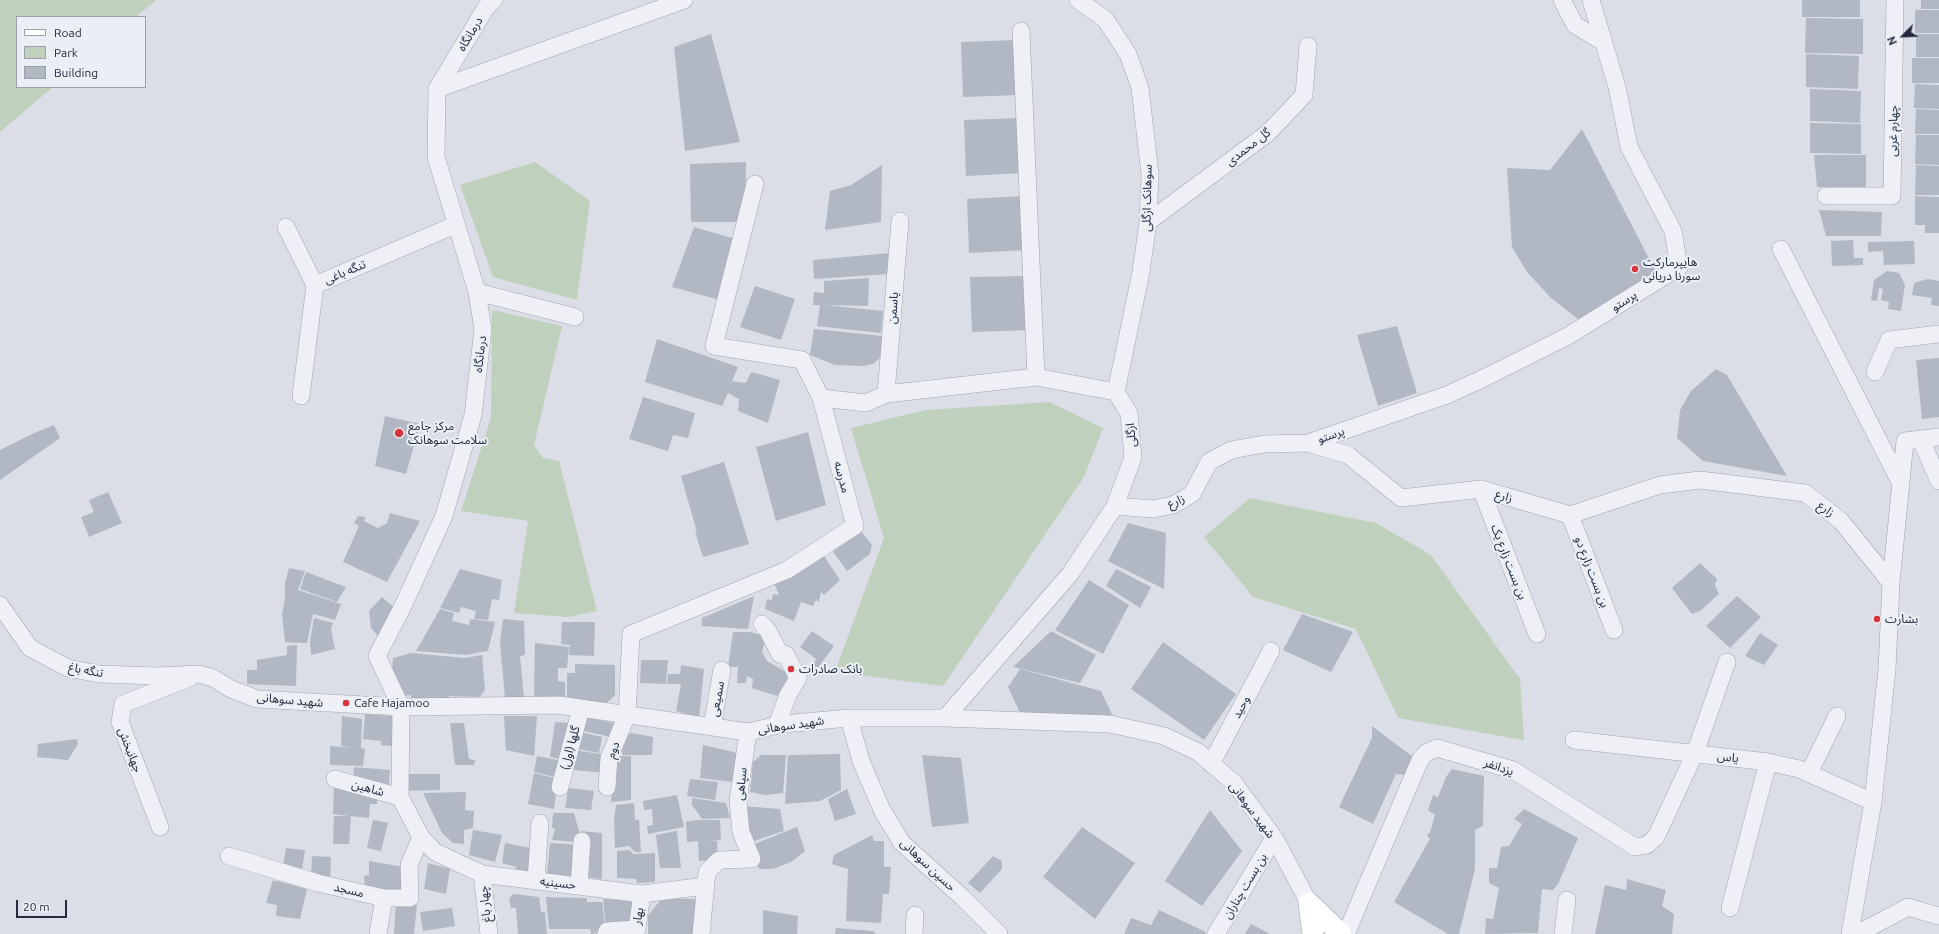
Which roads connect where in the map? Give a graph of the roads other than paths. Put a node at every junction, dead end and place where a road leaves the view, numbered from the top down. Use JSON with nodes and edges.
{"nodes":[{"id":1,"x":494,"y":0,"type":"edge"},
{"id":2,"x":684,"y":0,"type":"edge"},
{"id":3,"x":1078,"y":0,"type":"edge"},
{"id":4,"x":1562,"y":0,"type":"edge"},
{"id":5,"x":1591,"y":0,"type":"edge"},
{"id":6,"x":1895,"y":0,"type":"edge"},
{"id":7,"x":1021,"y":31,"type":"dead end"},
{"id":8,"x":1603,"y":42,"type":"junction"},
{"id":9,"x":1308,"y":46,"type":"dead end"},
{"id":10,"x":437,"y":89,"type":"junction"},
{"id":11,"x":755,"y":184,"type":"dead end"},
{"id":12,"x":1826,"y":196,"type":"dead end"},
{"id":13,"x":900,"y":221,"type":"dead end"},
{"id":14,"x":1148,"y":222,"type":"junction"},
{"id":15,"x":455,"y":224,"type":"junction"},
{"id":16,"x":286,"y":227,"type":"dead end"},
{"id":17,"x":1781,"y":249,"type":"dead end"},
{"id":18,"x":316,"y":285,"type":"junction"},
{"id":19,"x":477,"y":292,"type":"junction"},
{"id":20,"x":575,"y":317,"type":"dead end"},
{"id":21,"x":1939,"y":334,"type":"edge"},
{"id":22,"x":1875,"y":372,"type":"dead end"},
{"id":23,"x":1036,"y":377,"type":"junction"},
{"id":24,"x":1116,"y":392,"type":"junction"},
{"id":25,"x":886,"y":394,"type":"junction"},
{"id":26,"x":301,"y":396,"type":"dead end"},
{"id":27,"x":821,"y":398,"type":"junction"},
{"id":28,"x":1939,"y":437,"type":"edge"},
{"id":29,"x":1921,"y":440,"type":"junction"},
{"id":30,"x":1308,"y":443,"type":"junction"},
{"id":31,"x":1939,"y":481,"type":"edge"},
{"id":32,"x":1901,"y":484,"type":"junction"},
{"id":33,"x":1481,"y":489,"type":"junction"},
{"id":34,"x":1115,"y":506,"type":"junction"},
{"id":35,"x":1570,"y":515,"type":"junction"},
{"id":36,"x":1891,"y":584,"type":"junction"},
{"id":37,"x":0,"y":605,"type":"edge"},
{"id":38,"x":762,"y":624,"type":"dead end"},
{"id":39,"x":1614,"y":630,"type":"dead end"},
{"id":40,"x":1537,"y":634,"type":"dead end"},
{"id":41,"x":1271,"y":651,"type":"dead end"},
{"id":42,"x":1727,"y":662,"type":"dead end"},
{"id":43,"x":722,"y":670,"type":"dead end"},
{"id":44,"x":199,"y":674,"type":"junction"},
{"id":45,"x":401,"y":707,"type":"junction"},
{"id":46,"x":581,"y":708,"type":"junction"},
{"id":47,"x":627,"y":715,"type":"junction"},
{"id":48,"x":1837,"y":716,"type":"dead end"},
{"id":49,"x":849,"y":718,"type":"junction"},
{"id":50,"x":945,"y":718,"type":"junction"},
{"id":51,"x":777,"y":725,"type":"junction"},
{"id":52,"x":712,"y":727,"type":"junction"},
{"id":53,"x":748,"y":732,"type":"junction"},
{"id":54,"x":1574,"y":740,"type":"dead end"},
{"id":55,"x":1695,"y":753,"type":"junction"},
{"id":56,"x":1768,"y":762,"type":"junction"},
{"id":57,"x":1211,"y":764,"type":"junction"},
{"id":58,"x":1809,"y":773,"type":"junction"},
{"id":59,"x":335,"y":779,"type":"dead end"},
{"id":60,"x":560,"y":787,"type":"dead end"},
{"id":61,"x":606,"y":787,"type":"dead end"},
{"id":62,"x":400,"y":797,"type":"junction"},
{"id":63,"x":1874,"y":802,"type":"junction"},
{"id":64,"x":540,"y":823,"type":"dead end"},
{"id":65,"x":160,"y":827,"type":"dead end"},
{"id":66,"x":421,"y":838,"type":"junction"},
{"id":67,"x":1274,"y":838,"type":"junction"},
{"id":68,"x":582,"y":841,"type":"dead end"},
{"id":69,"x":229,"y":856,"type":"dead end"},
{"id":70,"x":482,"y":874,"type":"junction"},
{"id":71,"x":536,"y":880,"type":"junction"},
{"id":72,"x":579,"y":886,"type":"junction"},
{"id":73,"x":705,"y":886,"type":"junction"},
{"id":74,"x":642,"y":894,"type":"junction"},
{"id":75,"x":384,"y":898,"type":"junction"},
{"id":76,"x":1567,"y":900,"type":"dead end"},
{"id":77,"x":1309,"y":903,"type":"junction"},
{"id":78,"x":1730,"y":908,"type":"dead end"},
{"id":79,"x":915,"y":915,"type":"dead end"},
{"id":80,"x":1939,"y":916,"type":"edge"},
{"id":81,"x":378,"y":934,"type":"edge"},
{"id":82,"x":488,"y":934,"type":"edge"},
{"id":83,"x":606,"y":934,"type":"edge"},
{"id":84,"x":700,"y":934,"type":"edge"},
{"id":85,"x":914,"y":934,"type":"edge"},
{"id":86,"x":999,"y":934,"type":"edge"},
{"id":87,"x":1216,"y":934,"type":"edge"},
{"id":88,"x":1313,"y":934,"type":"edge"},
{"id":89,"x":1342,"y":934,"type":"edge"},
{"id":90,"x":1346,"y":934,"type":"edge"},
{"id":91,"x":1563,"y":934,"type":"edge"},
{"id":92,"x":1850,"y":934,"type":"edge"},
{"id":93,"x":1857,"y":934,"type":"edge"}],
"edges":[{"from":1,"to":10,"type":"street","name":"درمانگاه"},
{"from":2,"to":10,"type":"street"},
{"from":3,"to":14,"type":"street","name":"سوهانک ازگلی"},
{"from":4,"to":8,"type":"street"},
{"from":5,"to":8,"type":"street","name":"پرستو"},
{"from":6,"to":12,"type":"street","name":"چهارم غربی"},
{"from":7,"to":23,"type":"street"},
{"from":8,"to":30,"type":"street","name":"پرستو"},
{"from":9,"to":14,"type":"street","name":"گل محمدی"},
{"from":10,"to":15,"type":"street","name":"درمانگاه"},
{"from":11,"to":27,"type":"street","name":"مدرسه"},
{"from":13,"to":25,"type":"street","name":"یاسمن"},
{"from":14,"to":24,"type":"street","name":"سوهانک ازگلی"},
{"from":15,"to":18,"type":"street","name":"تنگه باغی"},
{"from":15,"to":19,"type":"street","name":"درمانگاه"},
{"from":16,"to":18,"type":"street"},
{"from":17,"to":32,"type":"street"},
{"from":18,"to":26,"type":"street","name":"تنگه باغی"},
{"from":19,"to":20,"type":"street"},
{"from":19,"to":45,"type":"street","name":"درمانگاه"},
{"from":21,"to":22,"type":"street"},
{"from":23,"to":24,"type":"street"},
{"from":23,"to":25,"type":"street"},
{"from":24,"to":34,"type":"street","name":"ازگلی"},
{"from":25,"to":27,"type":"street"},
{"from":27,"to":47,"type":"street","name":"مدرسه"},
{"from":28,"to":29,"type":"street"},
{"from":29,"to":31,"type":"street"},
{"from":29,"to":32,"type":"street"},
{"from":30,"to":33,"type":"street","name":"زارع"},
{"from":30,"to":34,"type":"street","name":"زارع"},
{"from":32,"to":36,"type":"street"},
{"from":33,"to":35,"type":"street","name":"زارع"},
{"from":33,"to":40,"type":"street","name":"بن بست زارع یک"},
{"from":34,"to":50,"type":"street","name":"ازگلی"},
{"from":35,"to":36,"type":"street","name":"زارع"},
{"from":35,"to":39,"type":"street","name":"بن بست زارع دو"},
{"from":36,"to":63,"type":"street"},
{"from":37,"to":44,"type":"street","name":"تنگه باغ"},
{"from":38,"to":51,"type":"street"},
{"from":41,"to":57,"type":"street","name":"وحید"},
{"from":42,"to":55,"type":"street","name":"یزدانفر"},
{"from":43,"to":52,"type":"street","name":"سمیعی"},
{"from":44,"to":45,"type":"street","name":"شهید سوهانی"},
{"from":44,"to":65,"type":"street","name":"جهانبخش"},
{"from":45,"to":46,"type":"street","name":"شهید سوهانی"},
{"from":45,"to":62,"type":"street"},
{"from":46,"to":47,"type":"street","name":"شهید سوهانی"},
{"from":46,"to":60,"type":"street","name":"گلها (اول)"},
{"from":47,"to":52,"type":"street","name":"شهید سوهانی"},
{"from":47,"to":61,"type":"street","name":"دوم"},
{"from":48,"to":58,"type":"street"},
{"from":49,"to":50,"type":"street","name":"شهید سوهانی"},
{"from":49,"to":51,"type":"street","name":"شهید سوهانی"},
{"from":49,"to":86,"type":"street","name":"حسین سوهانی"},
{"from":50,"to":57,"type":"street","name":"شهید سوهانی"},
{"from":51,"to":53,"type":"street","name":"شهید سوهانی"},
{"from":52,"to":53,"type":"street","name":"شهید سوهانی"},
{"from":53,"to":73,"type":"street","name":"سپاهی"},
{"from":54,"to":55,"type":"street","name":"یاس"},
{"from":55,"to":56,"type":"street","name":"یاس"},
{"from":55,"to":90,"type":"street","name":"یزدانفر"},
{"from":56,"to":58,"type":"street","name":"یاس"},
{"from":56,"to":78,"type":"street"},
{"from":57,"to":67,"type":"street","name":"شهید سوهانی"},
{"from":58,"to":63,"type":"street","name":"یاس"},
{"from":59,"to":62,"type":"street","name":"شاهین"},
{"from":62,"to":66,"type":"street","name":"حسینیه"},
{"from":63,"to":92,"type":"street"},
{"from":64,"to":71,"type":"street"},
{"from":66,"to":70,"type":"street","name":"حسینیه"},
{"from":66,"to":75,"type":"street","name":"مسجد"},
{"from":67,"to":77,"type":"street","name":"شهید سوهانی"},
{"from":67,"to":87,"type":"street","name":"بن بست چناران"},
{"from":68,"to":72,"type":"street"},
{"from":69,"to":75,"type":"street","name":"مسجد"},
{"from":70,"to":71,"type":"street","name":"حسینیه"},
{"from":70,"to":82,"type":"street","name":"چهار باغ"},
{"from":71,"to":72,"type":"street","name":"حسینیه"},
{"from":72,"to":74,"type":"street","name":"حسینیه"},
{"from":73,"to":74,"type":"street","name":"حسینیه"},
{"from":73,"to":84,"type":"street"},
{"from":74,"to":83,"type":"street","name":"بهار"},
{"from":75,"to":81,"type":"street"},
{"from":76,"to":91,"type":"street"},
{"from":77,"to":88,"type":"main road","name":"شهید سوهانی"},
{"from":77,"to":89,"type":"main road","name":"شهید سوهانی"},
{"from":79,"to":85,"type":"street"},
{"from":80,"to":93,"type":"street"}]}
